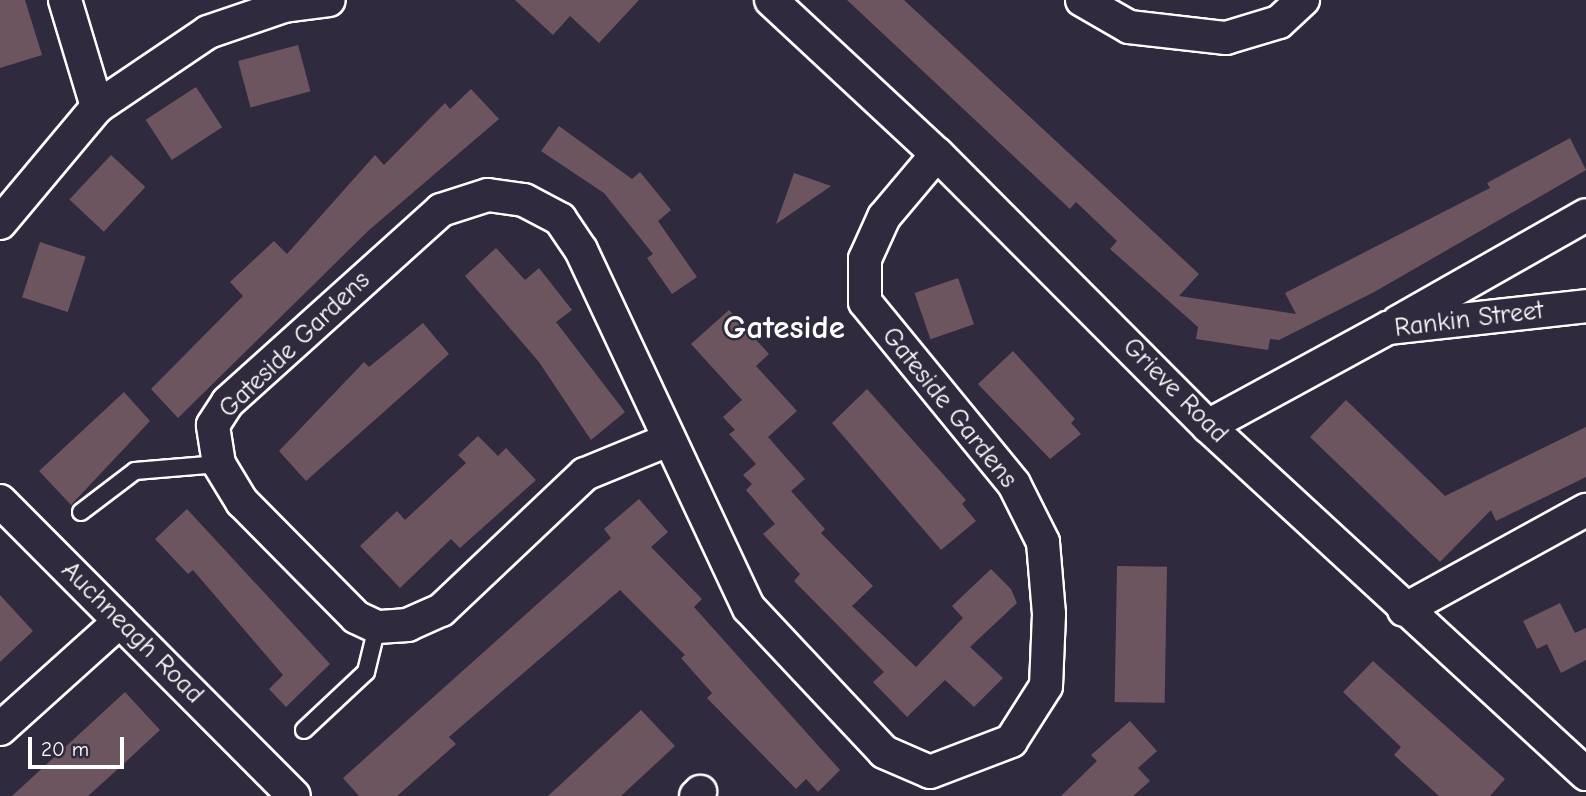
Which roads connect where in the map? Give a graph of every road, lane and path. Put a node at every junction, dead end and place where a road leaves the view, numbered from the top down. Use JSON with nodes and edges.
{"nodes":[{"id":1,"x":65,"y":0,"type":"edge"},
{"id":2,"x":329,"y":0,"type":"edge"},
{"id":3,"x":771,"y":0,"type":"edge"},
{"id":4,"x":1082,"y":0,"type":"edge"},
{"id":5,"x":1303,"y":0,"type":"edge"},
{"id":6,"x":97,"y":107,"type":"junction"},
{"id":7,"x":937,"y":154,"type":"junction"},
{"id":8,"x":1586,"y":215,"type":"edge"},
{"id":9,"x":0,"y":223,"type":"edge"},
{"id":10,"x":1586,"y":306,"type":"edge"},
{"id":11,"x":1388,"y":328,"type":"junction"},
{"id":12,"x":1208,"y":426,"type":"junction"},
{"id":13,"x":668,"y":440,"type":"junction"},
{"id":14,"x":219,"y":464,"type":"junction"},
{"id":15,"x":0,"y":500,"type":"edge"},
{"id":16,"x":1586,"y":510,"type":"edge"},
{"id":17,"x":81,"y":512,"type":"dead end"},
{"id":18,"x":1404,"y":610,"type":"junction"},
{"id":19,"x":120,"y":621,"type":"junction"},
{"id":20,"x":377,"y":627,"type":"junction"},
{"id":21,"x":0,"y":729,"type":"edge"},
{"id":22,"x":304,"y":730,"type":"dead end"},
{"id":23,"x":1586,"y":774,"type":"edge"},
{"id":24,"x":930,"y":784,"type":"edge"},
{"id":25,"x":294,"y":796,"type":"edge"}],
"edges":[{"from":1,"to":6,"type":"street"},
{"from":2,"to":6,"type":"street"},
{"from":3,"to":7,"type":"street","name":"Grieve Road"},
{"from":4,"to":5,"type":"street"},
{"from":6,"to":9,"type":"street"},
{"from":7,"to":12,"type":"street","name":"Grieve Road"},
{"from":7,"to":24,"type":"street","name":"Gateside Gardens"},
{"from":8,"to":11,"type":"street"},
{"from":10,"to":11,"type":"street","name":"Rankin Street"},
{"from":11,"to":12,"type":"street","name":"Rankin Street"},
{"from":12,"to":18,"type":"street","name":"Grieve Road"},
{"from":13,"to":14,"type":"street","name":"Gateside Gardens"},
{"from":13,"to":20,"type":"street"},
{"from":13,"to":24,"type":"street","name":"Gateside Gardens"},
{"from":14,"to":17,"type":"lane"},
{"from":14,"to":20,"type":"street","name":"Gateside Gardens"},
{"from":15,"to":19,"type":"street","name":"Auchneagh Road"},
{"from":16,"to":18,"type":"street"},
{"from":18,"to":23,"type":"street","name":"Grieve Road"},
{"from":19,"to":21,"type":"street"},
{"from":19,"to":25,"type":"street","name":"Auchneagh Road"},
{"from":20,"to":22,"type":"lane"}]}
